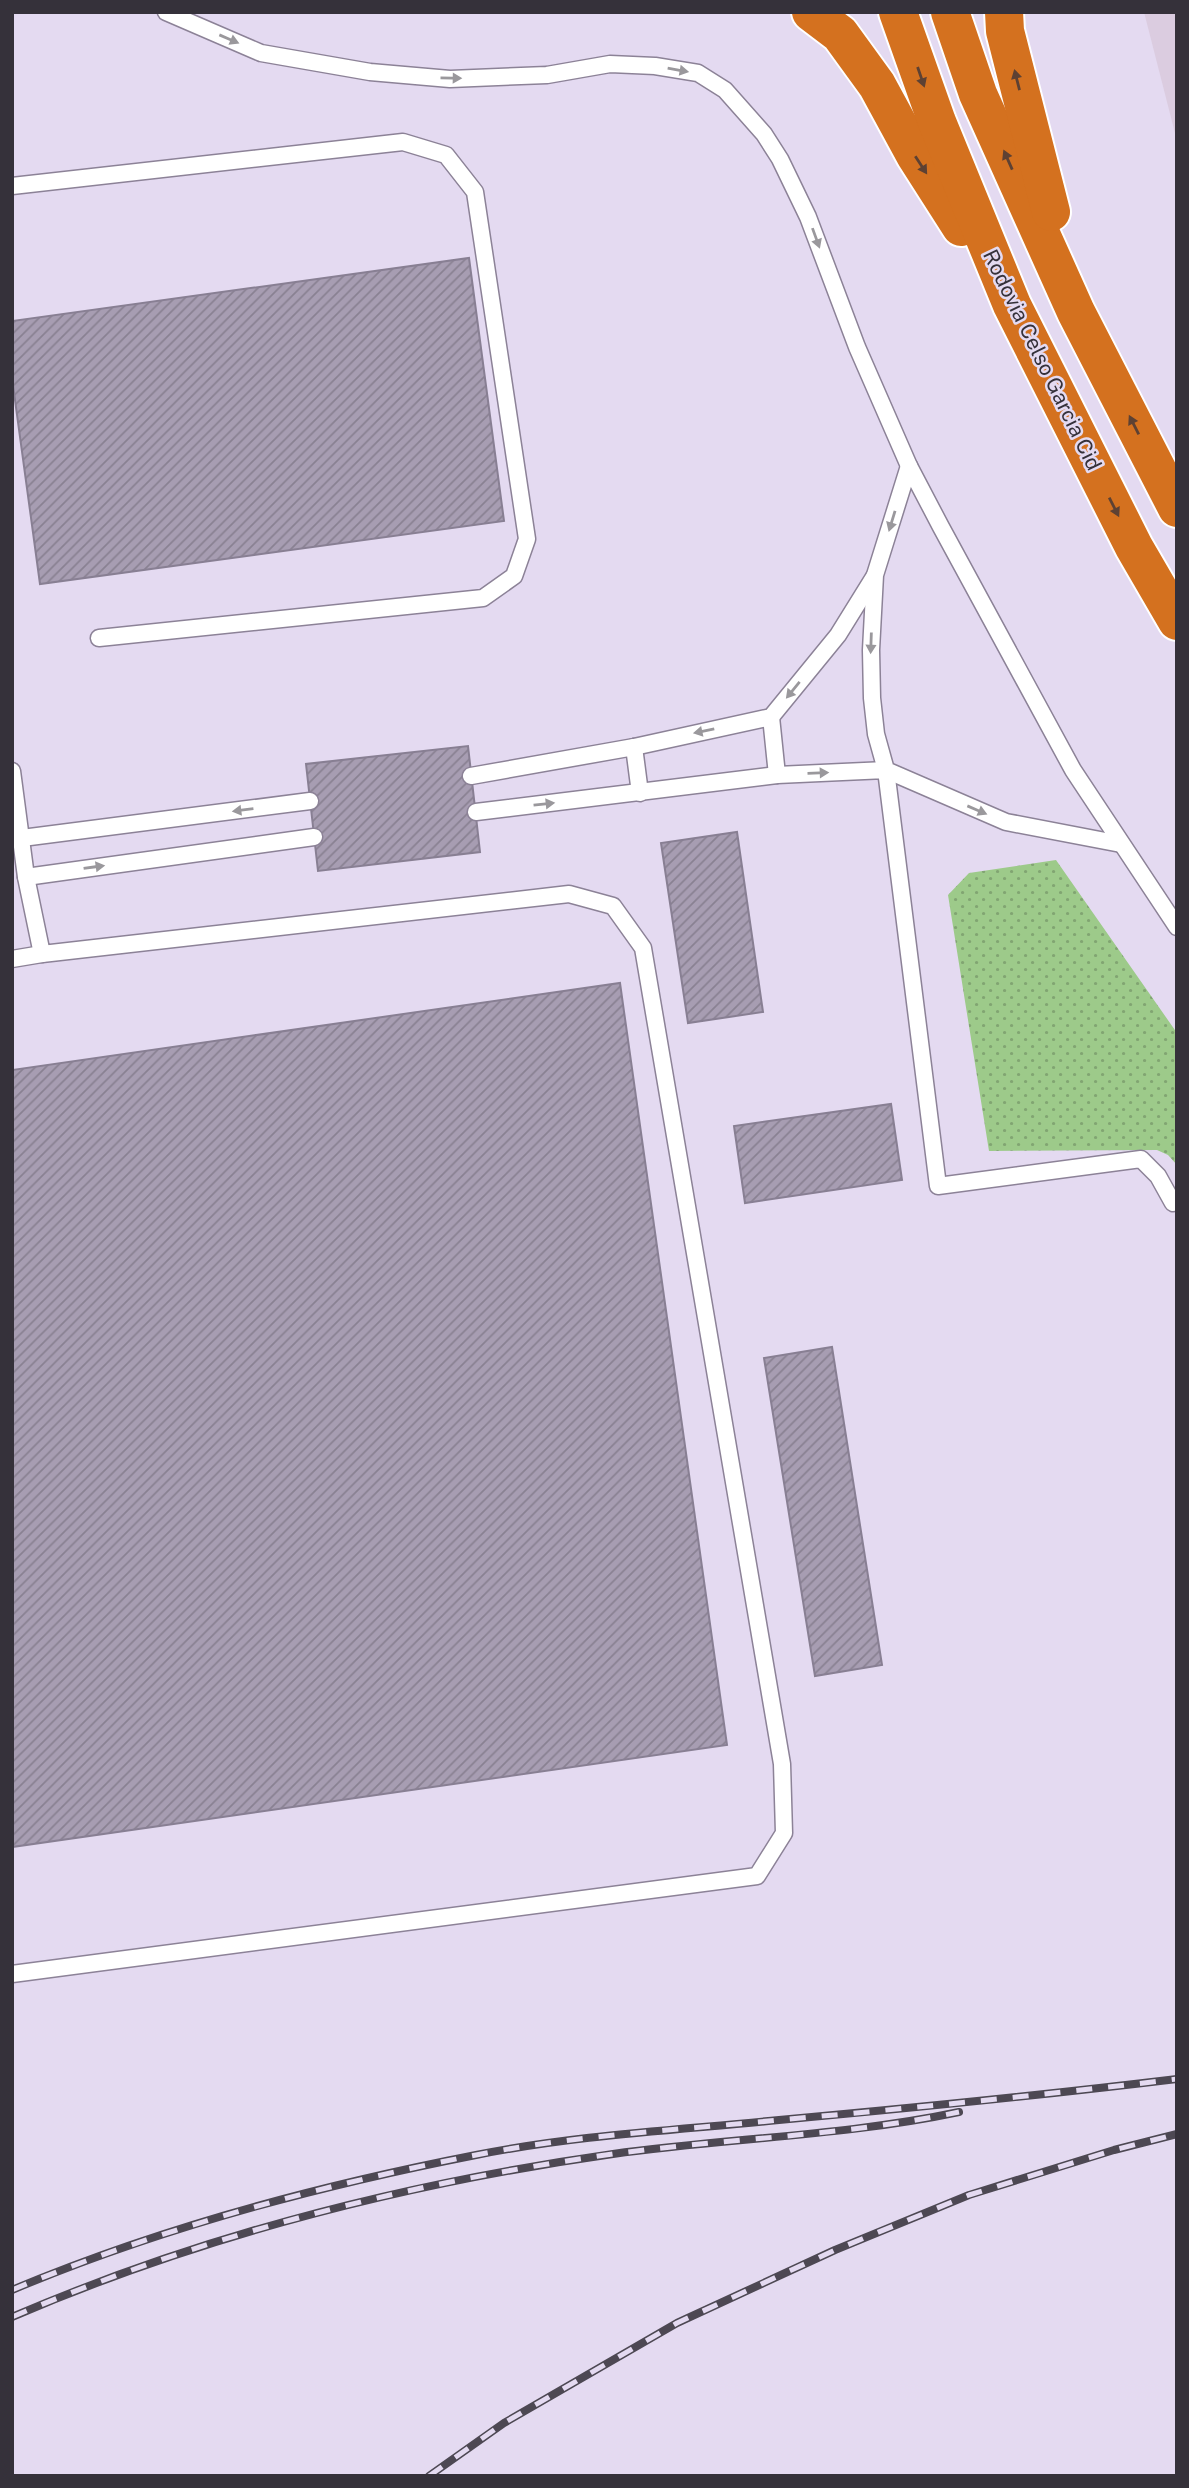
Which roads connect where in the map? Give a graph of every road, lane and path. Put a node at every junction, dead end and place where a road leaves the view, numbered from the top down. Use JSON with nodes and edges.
{"nodes":[{"id":1,"x":166,"y":12,"type":"edge"},
{"id":2,"x":811,"y":12,"type":"edge"},
{"id":3,"x":898,"y":12,"type":"edge"},
{"id":4,"x":950,"y":12,"type":"edge"},
{"id":5,"x":1004,"y":12,"type":"edge"},
{"id":6,"x":12,"y":186,"type":"edge"},
{"id":7,"x":1012,"y":305,"type":"junction"},
{"id":8,"x":1076,"y":312,"type":"junction"},
{"id":9,"x":909,"y":466,"type":"junction"},
{"id":10,"x":1177,"y":508,"type":"edge"},
{"id":11,"x":875,"y":575,"type":"junction"},
{"id":12,"x":1177,"y":621,"type":"edge"},
{"id":13,"x":99,"y":638,"type":"dead end"},
{"id":14,"x":771,"y":717,"type":"junction"},
{"id":15,"x":634,"y":747,"type":"junction"},
{"id":16,"x":12,"y":771,"type":"edge"},
{"id":17,"x":886,"y":771,"type":"junction"},
{"id":18,"x":777,"y":775,"type":"junction"},
{"id":19,"x":471,"y":776,"type":"dead end"},
{"id":20,"x":640,"y":793,"type":"junction"},
{"id":21,"x":310,"y":801,"type":"dead end"},
{"id":22,"x":476,"y":811,"type":"dead end"},
{"id":23,"x":314,"y":837,"type":"dead end"},
{"id":24,"x":22,"y":838,"type":"junction"},
{"id":25,"x":1121,"y":844,"type":"junction"},
{"id":26,"x":26,"y":877,"type":"junction"},
{"id":27,"x":1177,"y":927,"type":"edge"},
{"id":28,"x":41,"y":954,"type":"junction"},
{"id":29,"x":12,"y":959,"type":"edge"},
{"id":30,"x":1173,"y":1203,"type":"dead end"},
{"id":31,"x":12,"y":1974,"type":"edge"}],
"edges":[{"from":1,"to":9,"type":"lane","one_way":true},
{"from":2,"to":7,"type":"highway","one_way":true},
{"from":3,"to":7,"type":"highway","name":"Rodovia Celso Garcia Cid","one_way":true},
{"from":8,"to":4,"type":"highway","one_way":true},
{"from":8,"to":5,"type":"highway","one_way":true},
{"from":6,"to":13,"type":"lane"},
{"from":7,"to":12,"type":"highway","name":"Rodovia Celso Garcia Cid","one_way":true},
{"from":10,"to":8,"type":"highway","one_way":true},
{"from":9,"to":11,"type":"lane","one_way":true},
{"from":9,"to":25,"type":"lane"},
{"from":11,"to":14,"type":"lane","one_way":true},
{"from":11,"to":17,"type":"lane","one_way":true},
{"from":14,"to":15,"type":"lane","one_way":true},
{"from":14,"to":18,"type":"lane"},
{"from":15,"to":19,"type":"lane"},
{"from":15,"to":20,"type":"lane"},
{"from":16,"to":24,"type":"lane"},
{"from":18,"to":17,"type":"lane","one_way":true},
{"from":17,"to":25,"type":"lane","one_way":true},
{"from":17,"to":30,"type":"lane"},
{"from":18,"to":20,"type":"lane"},
{"from":22,"to":20,"type":"lane","one_way":true},
{"from":21,"to":24,"type":"lane","one_way":true},
{"from":26,"to":23,"type":"lane","one_way":true},
{"from":24,"to":26,"type":"lane"},
{"from":25,"to":27,"type":"lane"},
{"from":26,"to":28,"type":"lane"},
{"from":28,"to":29,"type":"lane"},
{"from":28,"to":31,"type":"lane"}]}
